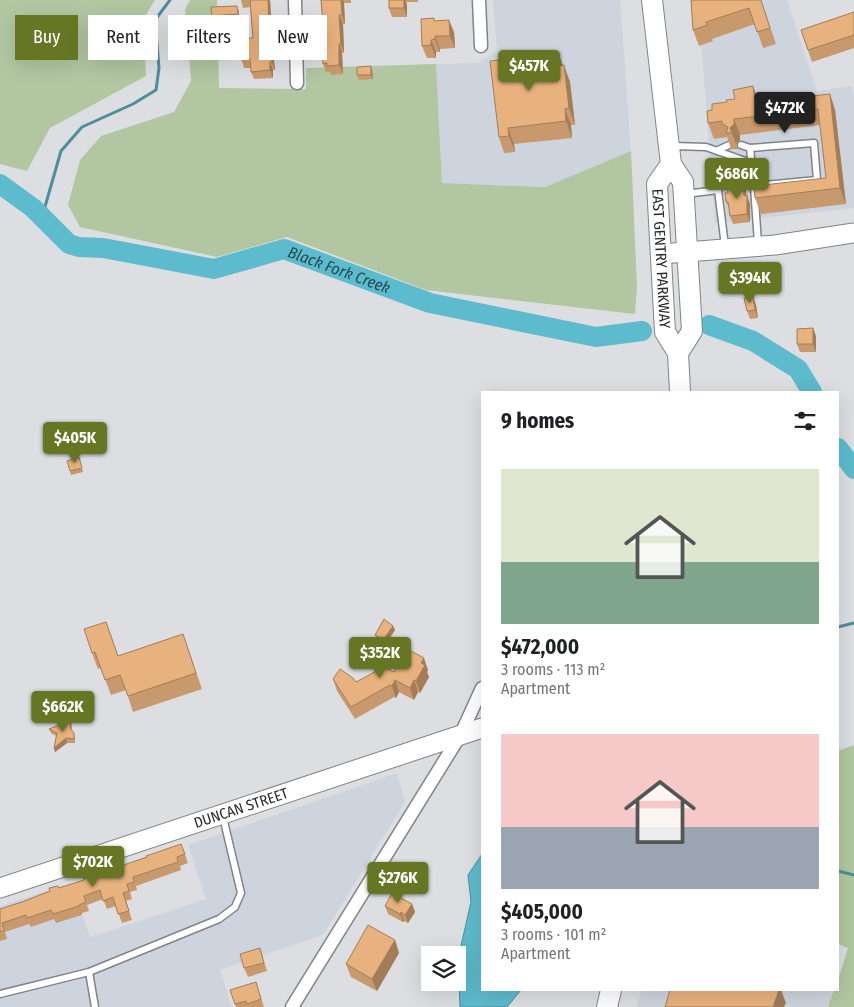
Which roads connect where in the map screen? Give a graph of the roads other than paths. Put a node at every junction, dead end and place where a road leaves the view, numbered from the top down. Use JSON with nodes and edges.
{"nodes":[{"id":1,"x":295,"y":0,"type":"edge"},
{"id":2,"x":480,"y":0,"type":"edge"},
{"id":3,"x":652,"y":0,"type":"edge"},
{"id":4,"x":481,"y":46,"type":"dead end"},
{"id":5,"x":297,"y":83,"type":"dead end"},
{"id":6,"x":729,"y":145,"type":"edge"},
{"id":7,"x":741,"y":145,"type":"dead end"},
{"id":8,"x":750,"y":148,"type":"junction"},
{"id":9,"x":718,"y":150,"type":"junction"},
{"id":10,"x":670,"y":155,"type":"junction"},
{"id":11,"x":751,"y":163,"type":"junction"},
{"id":12,"x":754,"y":186,"type":"junction"},
{"id":13,"x":684,"y":195,"type":"junction"},
{"id":14,"x":854,"y":233,"type":"edge"},
{"id":15,"x":758,"y":247,"type":"junction"},
{"id":16,"x":726,"y":250,"type":"junction"},
{"id":17,"x":688,"y":252,"type":"junction"},
{"id":18,"x":661,"y":254,"type":"junction"},
{"id":19,"x":678,"y":353,"type":"junction"},
{"id":20,"x":680,"y":391,"type":"edge"},
{"id":21,"x":481,"y":690,"type":"edge"},
{"id":22,"x":481,"y":728,"type":"edge"},
{"id":23,"x":461,"y":734,"type":"junction"},
{"id":24,"x":222,"y":814,"type":"junction"},
{"id":25,"x":0,"y":888,"type":"edge"},
{"id":26,"x":89,"y":972,"type":"junction"},
{"id":27,"x":611,"y":991,"type":"edge"},
{"id":28,"x":0,"y":994,"type":"edge"},
{"id":29,"x":95,"y":1007,"type":"edge"},
{"id":30,"x":292,"y":1007,"type":"edge"},
{"id":31,"x":606,"y":1007,"type":"edge"}],
"edges":[{"from":1,"to":5,"type":"street"},
{"from":2,"to":4,"type":"street"},
{"from":3,"to":10,"type":"main road","name":"EAST GENTRY PARKWAY"},
{"from":6,"to":9,"type":"lane"},
{"from":7,"to":8,"type":"lane"},
{"from":8,"to":11,"type":"lane"},
{"from":8,"to":12,"type":"lane"},
{"from":9,"to":10,"type":"lane"},
{"from":9,"to":11,"type":"lane"},
{"from":10,"to":13,"type":"main road","name":"EAST GENTRY PARKWAY"},
{"from":10,"to":18,"type":"main road","name":"EAST GENTRY PARKWAY"},
{"from":11,"to":12,"type":"lane"},
{"from":12,"to":15,"type":"lane"},
{"from":13,"to":16,"type":"lane"},
{"from":13,"to":17,"type":"main road","name":"EAST GENTRY PARKWAY"},
{"from":14,"to":15,"type":"street"},
{"from":15,"to":16,"type":"street"},
{"from":16,"to":17,"type":"street"},
{"from":17,"to":18,"type":"street"},
{"from":17,"to":19,"type":"main road","name":"EAST GENTRY PARKWAY"},
{"from":18,"to":19,"type":"main road","name":"EAST GENTRY PARKWAY"},
{"from":19,"to":20,"type":"main road","name":"EAST GENTRY PARKWAY"},
{"from":21,"to":23,"type":"street"},
{"from":22,"to":23,"type":"street","name":"DUNCAN STREET"},
{"from":23,"to":24,"type":"street","name":"DUNCAN STREET"},
{"from":23,"to":30,"type":"street"},
{"from":24,"to":25,"type":"street","name":"DUNCAN STREET"},
{"from":24,"to":26,"type":"lane"},
{"from":26,"to":28,"type":"lane"},
{"from":26,"to":29,"type":"lane"},
{"from":27,"to":31,"type":"main road"}]}
